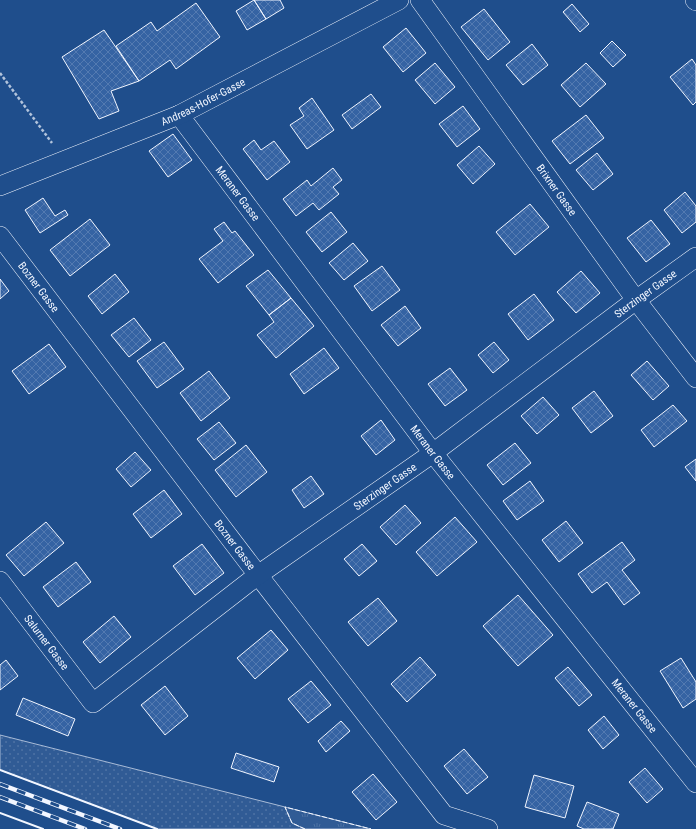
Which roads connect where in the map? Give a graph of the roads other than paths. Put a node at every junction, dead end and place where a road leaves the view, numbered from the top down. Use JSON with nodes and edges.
{"nodes":[{"id":1,"x":399,"y":0,"type":"edge"},
{"id":2,"x":420,"y":0,"type":"edge"},
{"id":3,"x":179,"y":115,"type":"junction"},
{"id":4,"x":0,"y":186,"type":"edge"},
{"id":5,"x":0,"y":236,"type":"edge"},
{"id":6,"x":696,"y":257,"type":"edge"},
{"id":7,"x":636,"y":300,"type":"junction"},
{"id":8,"x":696,"y":378,"type":"edge"},
{"id":9,"x":433,"y":453,"type":"junction"},
{"id":10,"x":258,"y":575,"type":"junction"},
{"id":11,"x":0,"y":581,"type":"edge"},
{"id":12,"x":93,"y":703,"type":"joint"},
{"id":13,"x":696,"y":783,"type":"edge"},
{"id":14,"x":488,"y":829,"type":"edge"}],
"edges":[{"from":1,"to":3,"type":"street","name":"Andreas-Hofer-Gasse"},
{"from":2,"to":7,"type":"street","name":"Brixner Gasse"},
{"from":3,"to":4,"type":"street","name":"Andreas-Hofer-Gasse"},
{"from":3,"to":9,"type":"street","name":"Meraner Gasse"},
{"from":5,"to":10,"type":"street","name":"Bozner Gasse"},
{"from":6,"to":7,"type":"street","name":"Sterzinger Gasse"},
{"from":7,"to":8,"type":"street","name":"Brixner Gasse"},
{"from":7,"to":9,"type":"street","name":"Sterzinger Gasse"},
{"from":9,"to":10,"type":"street","name":"Sterzinger Gasse"},
{"from":9,"to":13,"type":"street","name":"Meraner Gasse"},
{"from":10,"to":12,"type":"street","name":"Sterzinger Gasse"},
{"from":10,"to":14,"type":"street","name":"Bozner Gasse"},
{"from":11,"to":12,"type":"street","name":"Salurner Gasse"}]}
